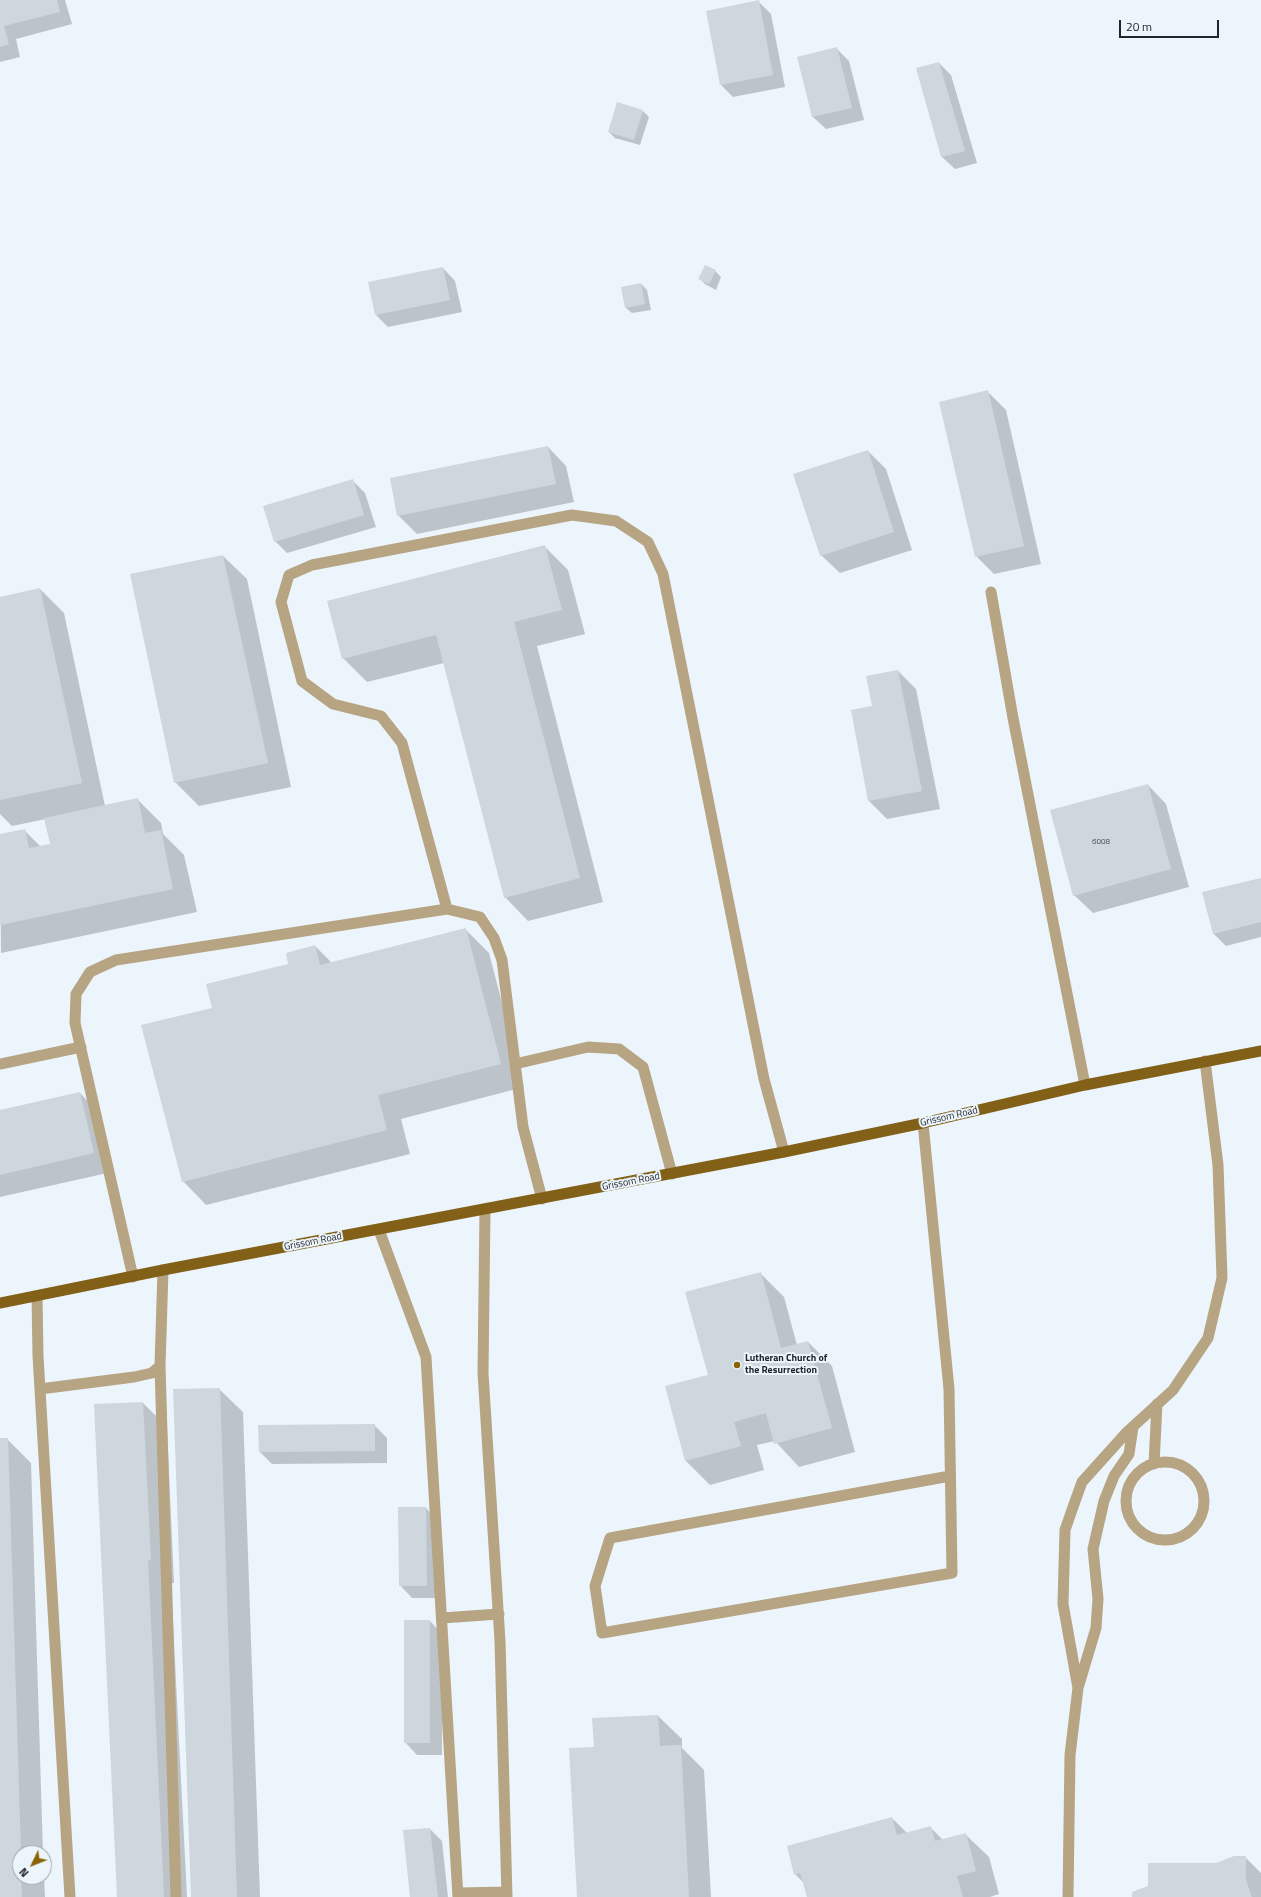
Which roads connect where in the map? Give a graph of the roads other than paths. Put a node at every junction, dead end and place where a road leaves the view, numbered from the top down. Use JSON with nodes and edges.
{"nodes":[{"id":1,"x":991,"y":592,"type":"dead end"},
{"id":2,"x":447,"y":909,"type":"junction"},
{"id":3,"x":81,"y":1047,"type":"junction"},
{"id":4,"x":1261,"y":1051,"type":"edge"},
{"id":5,"x":1205,"y":1062,"type":"junction"},
{"id":6,"x":0,"y":1064,"type":"edge"},
{"id":7,"x":515,"y":1064,"type":"junction"},
{"id":8,"x":1085,"y":1085,"type":"junction"},
{"id":9,"x":923,"y":1123,"type":"junction"},
{"id":10,"x":784,"y":1152,"type":"junction"},
{"id":11,"x":672,"y":1174,"type":"junction"},
{"id":12,"x":542,"y":1199,"type":"junction"},
{"id":13,"x":485,"y":1210,"type":"junction"},
{"id":14,"x":379,"y":1230,"type":"junction"},
{"id":15,"x":163,"y":1270,"type":"junction"},
{"id":16,"x":133,"y":1277,"type":"junction"},
{"id":17,"x":37,"y":1296,"type":"junction"},
{"id":18,"x":0,"y":1303,"type":"edge"},
{"id":19,"x":160,"y":1366,"type":"junction"},
{"id":20,"x":40,"y":1388,"type":"junction"},
{"id":21,"x":1157,"y":1404,"type":"junction"},
{"id":22,"x":1132,"y":1427,"type":"junction"},
{"id":23,"x":1154,"y":1464,"type":"junction"},
{"id":24,"x":950,"y":1476,"type":"junction"},
{"id":25,"x":499,"y":1614,"type":"junction"},
{"id":26,"x":442,"y":1618,"type":"junction"},
{"id":27,"x":1078,"y":1688,"type":"junction"},
{"id":28,"x":458,"y":1895,"type":"edge"},
{"id":29,"x":507,"y":1895,"type":"edge"},
{"id":30,"x":70,"y":1897,"type":"edge"},
{"id":31,"x":176,"y":1897,"type":"edge"},
{"id":32,"x":1068,"y":1897,"type":"edge"}],
"edges":[{"from":1,"to":8,"type":"lane"},
{"from":2,"to":3,"type":"lane"},
{"from":2,"to":7,"type":"lane"},
{"from":2,"to":10,"type":"lane"},
{"from":3,"to":6,"type":"lane"},
{"from":3,"to":16,"type":"lane"},
{"from":4,"to":5,"type":"main road","name":"Grissom Road"},
{"from":5,"to":8,"type":"main road","name":"Grissom Road"},
{"from":5,"to":21,"type":"lane"},
{"from":7,"to":11,"type":"lane"},
{"from":7,"to":12,"type":"lane"},
{"from":8,"to":9,"type":"main road","name":"Grissom Road"},
{"from":9,"to":10,"type":"main road","name":"Grissom Road"},
{"from":9,"to":24,"type":"lane"},
{"from":10,"to":11,"type":"main road","name":"Grissom Road"},
{"from":11,"to":12,"type":"main road","name":"Grissom Road"},
{"from":12,"to":13,"type":"main road","name":"Grissom Road"},
{"from":13,"to":14,"type":"main road","name":"Grissom Road"},
{"from":13,"to":25,"type":"lane"},
{"from":14,"to":15,"type":"main road","name":"Grissom Road"},
{"from":14,"to":26,"type":"lane"},
{"from":15,"to":16,"type":"main road","name":"Grissom Road"},
{"from":15,"to":19,"type":"lane"},
{"from":16,"to":17,"type":"main road","name":"Grissom Road"},
{"from":17,"to":18,"type":"main road","name":"Grissom Road"},
{"from":17,"to":20,"type":"lane"},
{"from":19,"to":20,"type":"lane"},
{"from":19,"to":31,"type":"lane"},
{"from":20,"to":30,"type":"lane"},
{"from":21,"to":22,"type":"lane"},
{"from":21,"to":23,"type":"lane"},
{"from":22,"to":27,"type":"lane"},
{"from":22,"to":27,"type":"lane"},
{"from":23,"to":23,"type":"lane"},
{"from":24,"to":24,"type":"lane"},
{"from":25,"to":26,"type":"lane"},
{"from":25,"to":29,"type":"lane"},
{"from":26,"to":28,"type":"lane"},
{"from":27,"to":32,"type":"lane"},
{"from":28,"to":29,"type":"lane"}]}
